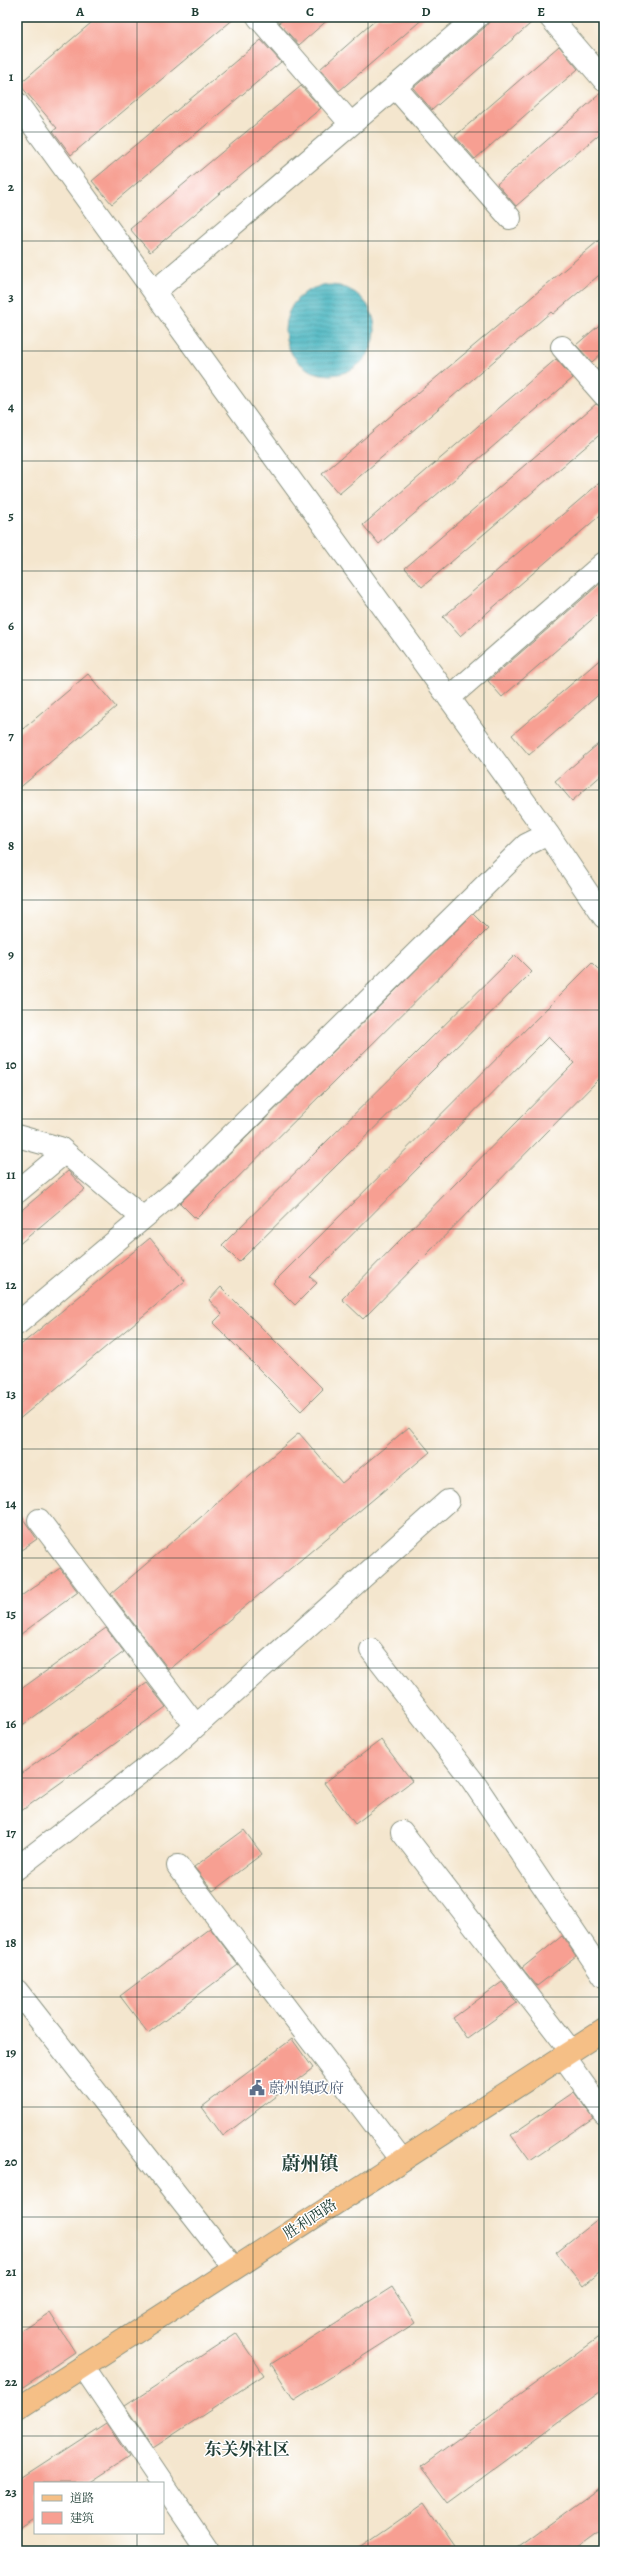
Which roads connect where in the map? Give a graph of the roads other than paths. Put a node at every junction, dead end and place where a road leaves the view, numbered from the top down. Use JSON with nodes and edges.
{"nodes":[{"id":1,"x":258,"y":17,"type":"edge"},
{"id":2,"x":477,"y":17,"type":"edge"},
{"id":3,"x":550,"y":17,"type":"edge"},
{"id":4,"x":604,"y":80,"type":"edge"},
{"id":5,"x":395,"y":86,"type":"junction"},
{"id":6,"x":17,"y":103,"type":"edge"},
{"id":7,"x":351,"y":124,"type":"junction"},
{"id":8,"x":510,"y":218,"type":"dead end"},
{"id":9,"x":154,"y":292,"type":"junction"},
{"id":10,"x":562,"y":347,"type":"dead end"},
{"id":11,"x":604,"y":395,"type":"edge"},
{"id":12,"x":604,"y":563,"type":"edge"},
{"id":13,"x":449,"y":698,"type":"junction"},
{"id":14,"x":548,"y":834,"type":"junction"},
{"id":15,"x":603,"y":915,"type":"edge"},
{"id":16,"x":17,"y":1136,"type":"edge"},
{"id":17,"x":65,"y":1152,"type":"junction"},
{"id":18,"x":17,"y":1192,"type":"edge"},
{"id":19,"x":143,"y":1218,"type":"junction"},
{"id":20,"x":17,"y":1324,"type":"edge"},
{"id":21,"x":448,"y":1500,"type":"dead end"},
{"id":22,"x":39,"y":1520,"type":"dead end"},
{"id":23,"x":371,"y":1650,"type":"dead end"},
{"id":24,"x":196,"y":1726,"type":"junction"},
{"id":25,"x":402,"y":1832,"type":"dead end"},
{"id":26,"x":178,"y":1866,"type":"dead end"},
{"id":27,"x":17,"y":1868,"type":"edge"},
{"id":28,"x":604,"y":1976,"type":"edge"},
{"id":29,"x":17,"y":1991,"type":"edge"},
{"id":30,"x":604,"y":2030,"type":"edge"},
{"id":31,"x":567,"y":2053,"type":"junction"},
{"id":32,"x":604,"y":2113,"type":"edge"},
{"id":33,"x":402,"y":2160,"type":"junction"},
{"id":34,"x":234,"y":2268,"type":"junction"},
{"id":35,"x":83,"y":2366,"type":"junction"},
{"id":36,"x":17,"y":2409,"type":"edge"},
{"id":37,"x":161,"y":2482,"type":"edge"},
{"id":38,"x":164,"y":2487,"type":"edge"},
{"id":39,"x":208,"y":2551,"type":"edge"}],
"edges":[{"from":1,"to":7,"type":"street"},
{"from":2,"to":5,"type":"street"},
{"from":3,"to":4,"type":"street"},
{"from":5,"to":7,"type":"street"},
{"from":5,"to":8,"type":"street"},
{"from":6,"to":9,"type":"street"},
{"from":7,"to":9,"type":"street"},
{"from":9,"to":13,"type":"street"},
{"from":10,"to":11,"type":"street"},
{"from":12,"to":13,"type":"street"},
{"from":13,"to":14,"type":"street"},
{"from":14,"to":15,"type":"street"},
{"from":14,"to":19,"type":"street"},
{"from":16,"to":17,"type":"street"},
{"from":17,"to":18,"type":"street"},
{"from":17,"to":19,"type":"street"},
{"from":19,"to":20,"type":"street"},
{"from":21,"to":24,"type":"street"},
{"from":22,"to":24,"type":"street"},
{"from":23,"to":28,"type":"street"},
{"from":24,"to":27,"type":"street"},
{"from":25,"to":31,"type":"street"},
{"from":26,"to":33,"type":"street"},
{"from":29,"to":34,"type":"street"},
{"from":30,"to":31,"type":"main road","name":"胜利西路"},
{"from":31,"to":32,"type":"street"},
{"from":31,"to":33,"type":"main road","name":"胜利西路"},
{"from":33,"to":34,"type":"main road","name":"胜利西路"},
{"from":34,"to":35,"type":"main road","name":"胜利西路"},
{"from":35,"to":36,"type":"main road","name":"胜利西路"},
{"from":35,"to":37,"type":"street"},
{"from":38,"to":39,"type":"street"}]}
